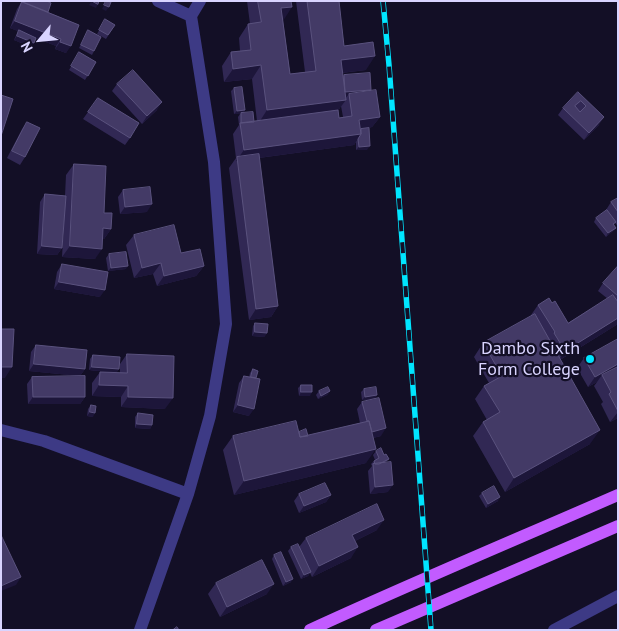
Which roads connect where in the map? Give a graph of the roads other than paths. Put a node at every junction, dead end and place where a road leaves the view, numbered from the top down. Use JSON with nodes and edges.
{"nodes":[{"id":1,"x":158,"y":1,"type":"edge"},
{"id":2,"x":200,"y":1,"type":"edge"},
{"id":3,"x":191,"y":16,"type":"junction"},
{"id":4,"x":1,"y":430,"type":"edge"},
{"id":5,"x":188,"y":494,"type":"junction"},
{"id":6,"x":618,"y":495,"type":"edge"},
{"id":7,"x":618,"y":526,"type":"edge"},
{"id":8,"x":618,"y":596,"type":"edge"},
{"id":9,"x":140,"y":630,"type":"edge"},
{"id":10,"x":310,"y":630,"type":"edge"},
{"id":11,"x":376,"y":630,"type":"edge"},
{"id":12,"x":554,"y":630,"type":"edge"}],
"edges":[{"from":1,"to":3,"type":"street"},
{"from":2,"to":3,"type":"street"},
{"from":3,"to":5,"type":"street"},
{"from":4,"to":5,"type":"street"},
{"from":5,"to":9,"type":"street"},
{"from":6,"to":10,"type":"main road"},
{"from":7,"to":11,"type":"main road"},
{"from":8,"to":12,"type":"street"}]}
